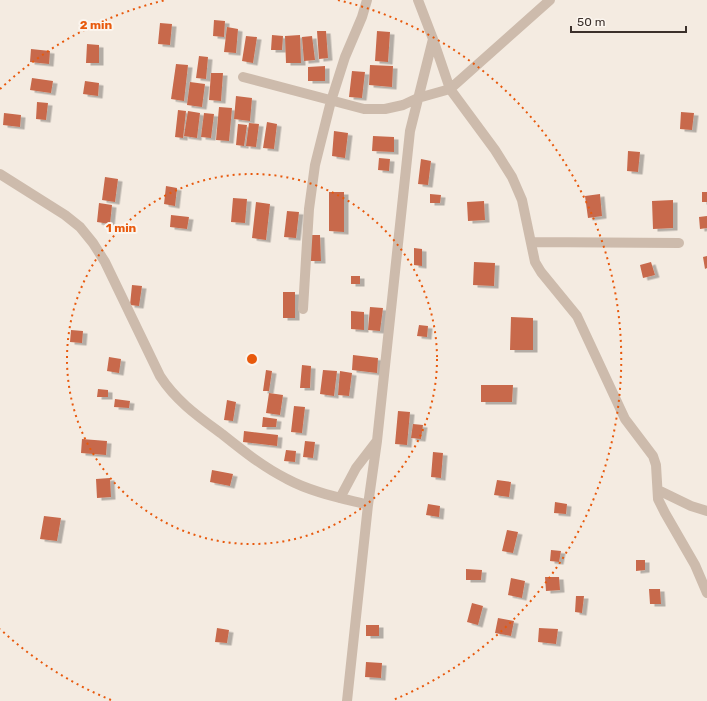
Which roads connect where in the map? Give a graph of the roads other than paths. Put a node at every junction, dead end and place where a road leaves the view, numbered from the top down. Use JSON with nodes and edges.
{"nodes":[{"id":1,"x":367,"y":0,"type":"edge"},
{"id":2,"x":418,"y":0,"type":"edge"},
{"id":3,"x":550,"y":0,"type":"edge"},
{"id":4,"x":433,"y":39,"type":"junction"},
{"id":5,"x":243,"y":77,"type":"dead end"},
{"id":6,"x":450,"y":89,"type":"junction"},
{"id":7,"x":418,"y":98,"type":"junction"},
{"id":8,"x":331,"y":101,"type":"junction"},
{"id":9,"x":0,"y":174,"type":"edge"},
{"id":10,"x":531,"y":242,"type":"junction"},
{"id":11,"x":679,"y":242,"type":"dead end"},
{"id":12,"x":303,"y":309,"type":"dead end"},
{"id":13,"x":377,"y":441,"type":"junction"},
{"id":14,"x":658,"y":490,"type":"junction"},
{"id":15,"x":340,"y":498,"type":"junction"},
{"id":16,"x":368,"y":505,"type":"junction"},
{"id":17,"x":707,"y":511,"type":"edge"},
{"id":18,"x":707,"y":593,"type":"edge"},
{"id":19,"x":347,"y":701,"type":"edge"}],
"edges":[{"from":1,"to":8,"type":"street"},
{"from":2,"to":4,"type":"street"},
{"from":3,"to":6,"type":"street"},
{"from":4,"to":6,"type":"street"},
{"from":4,"to":7,"type":"street"},
{"from":5,"to":8,"type":"street"},
{"from":6,"to":7,"type":"street"},
{"from":6,"to":10,"type":"street"},
{"from":7,"to":8,"type":"street"},
{"from":7,"to":13,"type":"street"},
{"from":8,"to":12,"type":"street"},
{"from":9,"to":15,"type":"street"},
{"from":10,"to":11,"type":"street"},
{"from":10,"to":14,"type":"street"},
{"from":13,"to":15,"type":"street"},
{"from":13,"to":16,"type":"street"},
{"from":14,"to":17,"type":"street"},
{"from":14,"to":18,"type":"street"},
{"from":15,"to":16,"type":"street"},
{"from":16,"to":19,"type":"street"}]}
